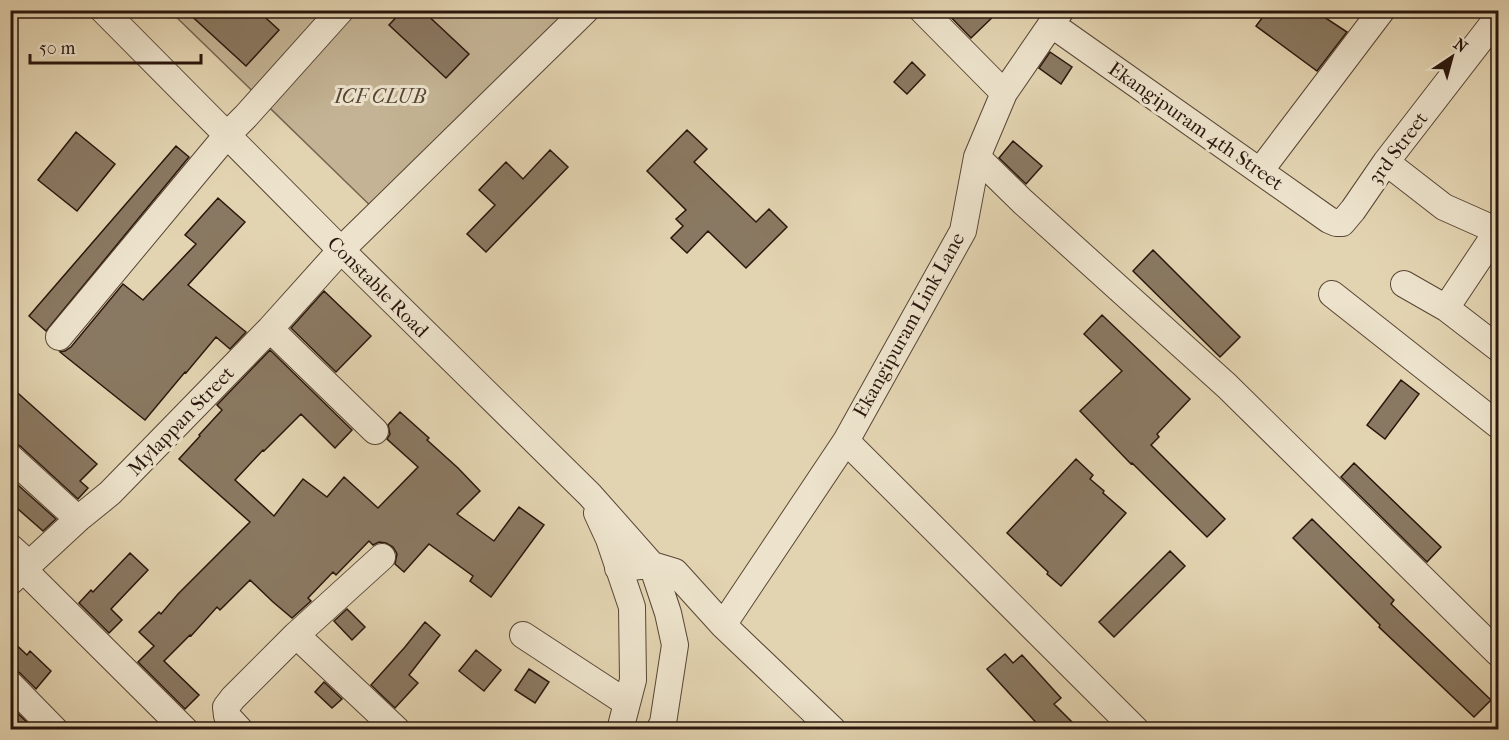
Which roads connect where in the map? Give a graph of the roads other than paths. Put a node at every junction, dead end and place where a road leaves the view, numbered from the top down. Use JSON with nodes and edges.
{"nodes":[{"id":1,"x":103,"y":10,"type":"edge"},
{"id":2,"x":341,"y":10,"type":"edge"},
{"id":3,"x":586,"y":10,"type":"edge"},
{"id":4,"x":922,"y":10,"type":"edge"},
{"id":5,"x":1382,"y":10,"type":"edge"},
{"id":6,"x":1056,"y":17,"type":"edge"},
{"id":7,"x":1498,"y":17,"type":"edge"},
{"id":8,"x":1004,"y":93,"type":"junction"},
{"id":9,"x":227,"y":135,"type":"junction"},
{"id":10,"x":977,"y":157,"type":"junction"},
{"id":11,"x":1386,"y":162,"type":"junction"},
{"id":12,"x":1260,"y":171,"type":"junction"},
{"id":13,"x":1342,"y":223,"type":"joint"},
{"id":14,"x":1498,"y":231,"type":"edge"},
{"id":15,"x":341,"y":250,"type":"junction"},
{"id":16,"x":1404,"y":284,"type":"dead end"},
{"id":17,"x":1332,"y":294,"type":"dead end"},
{"id":18,"x":1446,"y":308,"type":"junction"},
{"id":19,"x":270,"y":329,"type":"junction"},
{"id":20,"x":59,"y":338,"type":"dead end"},
{"id":21,"x":1498,"y":348,"type":"edge"},
{"id":22,"x":1498,"y":425,"type":"edge"},
{"id":23,"x":375,"y":431,"type":"dead end"},
{"id":24,"x":846,"y":441,"type":"junction"},
{"id":25,"x":10,"y":457,"type":"edge"},
{"id":26,"x":590,"y":495,"type":"junction"},
{"id":27,"x":78,"y":519,"type":"junction"},
{"id":28,"x":10,"y":547,"type":"edge"},
{"id":29,"x":382,"y":557,"type":"dead end"},
{"id":30,"x":652,"y":565,"type":"junction"},
{"id":31,"x":618,"y":568,"type":"junction"},
{"id":32,"x":21,"y":572,"type":"edge"},
{"id":33,"x":723,"y":625,"type":"junction"},
{"id":34,"x":296,"y":635,"type":"junction"},
{"id":35,"x":523,"y":635,"type":"dead end"},
{"id":36,"x":1498,"y":653,"type":"edge"},
{"id":37,"x":10,"y":684,"type":"edge"},
{"id":38,"x":627,"y":703,"type":"junction"},
{"id":39,"x":227,"y":725,"type":"edge"},
{"id":40,"x":661,"y":726,"type":"edge"},
{"id":41,"x":55,"y":729,"type":"edge"},
{"id":42,"x":185,"y":729,"type":"edge"},
{"id":43,"x":397,"y":729,"type":"edge"},
{"id":44,"x":620,"y":729,"type":"edge"},
{"id":45,"x":833,"y":729,"type":"edge"},
{"id":46,"x":1136,"y":729,"type":"edge"}],
"edges":[{"from":1,"to":9,"type":"street","name":"Constable Road"},
{"from":2,"to":9,"type":"street"},
{"from":3,"to":15,"type":"street","name":"Mylappan Street"},
{"from":4,"to":8,"type":"street"},
{"from":5,"to":12,"type":"street"},
{"from":6,"to":8,"type":"street","name":"Ekangipuram Link Lane"},
{"from":6,"to":12,"type":"street","name":"Ekangipuram 4th Street"},
{"from":7,"to":11,"type":"street","name":"3rd Street"},
{"from":8,"to":10,"type":"street","name":"Ekangipuram Link Lane"},
{"from":9,"to":15,"type":"street","name":"Constable Road"},
{"from":9,"to":20,"type":"street"},
{"from":10,"to":24,"type":"street","name":"Ekangipuram Link Lane"},
{"from":10,"to":36,"type":"street"},
{"from":11,"to":13,"type":"street","name":"3rd Street"},
{"from":11,"to":14,"type":"street"},
{"from":12,"to":13,"type":"street","name":"Ekangipuram 4th Street"},
{"from":14,"to":18,"type":"street"},
{"from":15,"to":19,"type":"street","name":"Mylappan Street"},
{"from":15,"to":26,"type":"street","name":"Constable Road"},
{"from":16,"to":18,"type":"street"},
{"from":17,"to":22,"type":"street"},
{"from":18,"to":21,"type":"street"},
{"from":19,"to":23,"type":"street"},
{"from":19,"to":27,"type":"street","name":"Mylappan Street"},
{"from":24,"to":33,"type":"street","name":"Ekangipuram Link Lane"},
{"from":24,"to":46,"type":"street"},
{"from":25,"to":27,"type":"street"},
{"from":26,"to":30,"type":"street","name":"Constable Road"},
{"from":26,"to":31,"type":"street"},
{"from":27,"to":32,"type":"street","name":"Mylappan Street"},
{"from":28,"to":32,"type":"street"},
{"from":29,"to":34,"type":"street"},
{"from":30,"to":31,"type":"street","name":"Constable Road"},
{"from":30,"to":33,"type":"street","name":"Constable Road"},
{"from":30,"to":40,"type":"street","name":"Constable Road"},
{"from":31,"to":38,"type":"street"},
{"from":32,"to":42,"type":"street"},
{"from":33,"to":45,"type":"street","name":"Constable Road"},
{"from":34,"to":39,"type":"street"},
{"from":34,"to":43,"type":"street"},
{"from":35,"to":38,"type":"street"},
{"from":37,"to":41,"type":"street"},
{"from":38,"to":44,"type":"street"}]}
